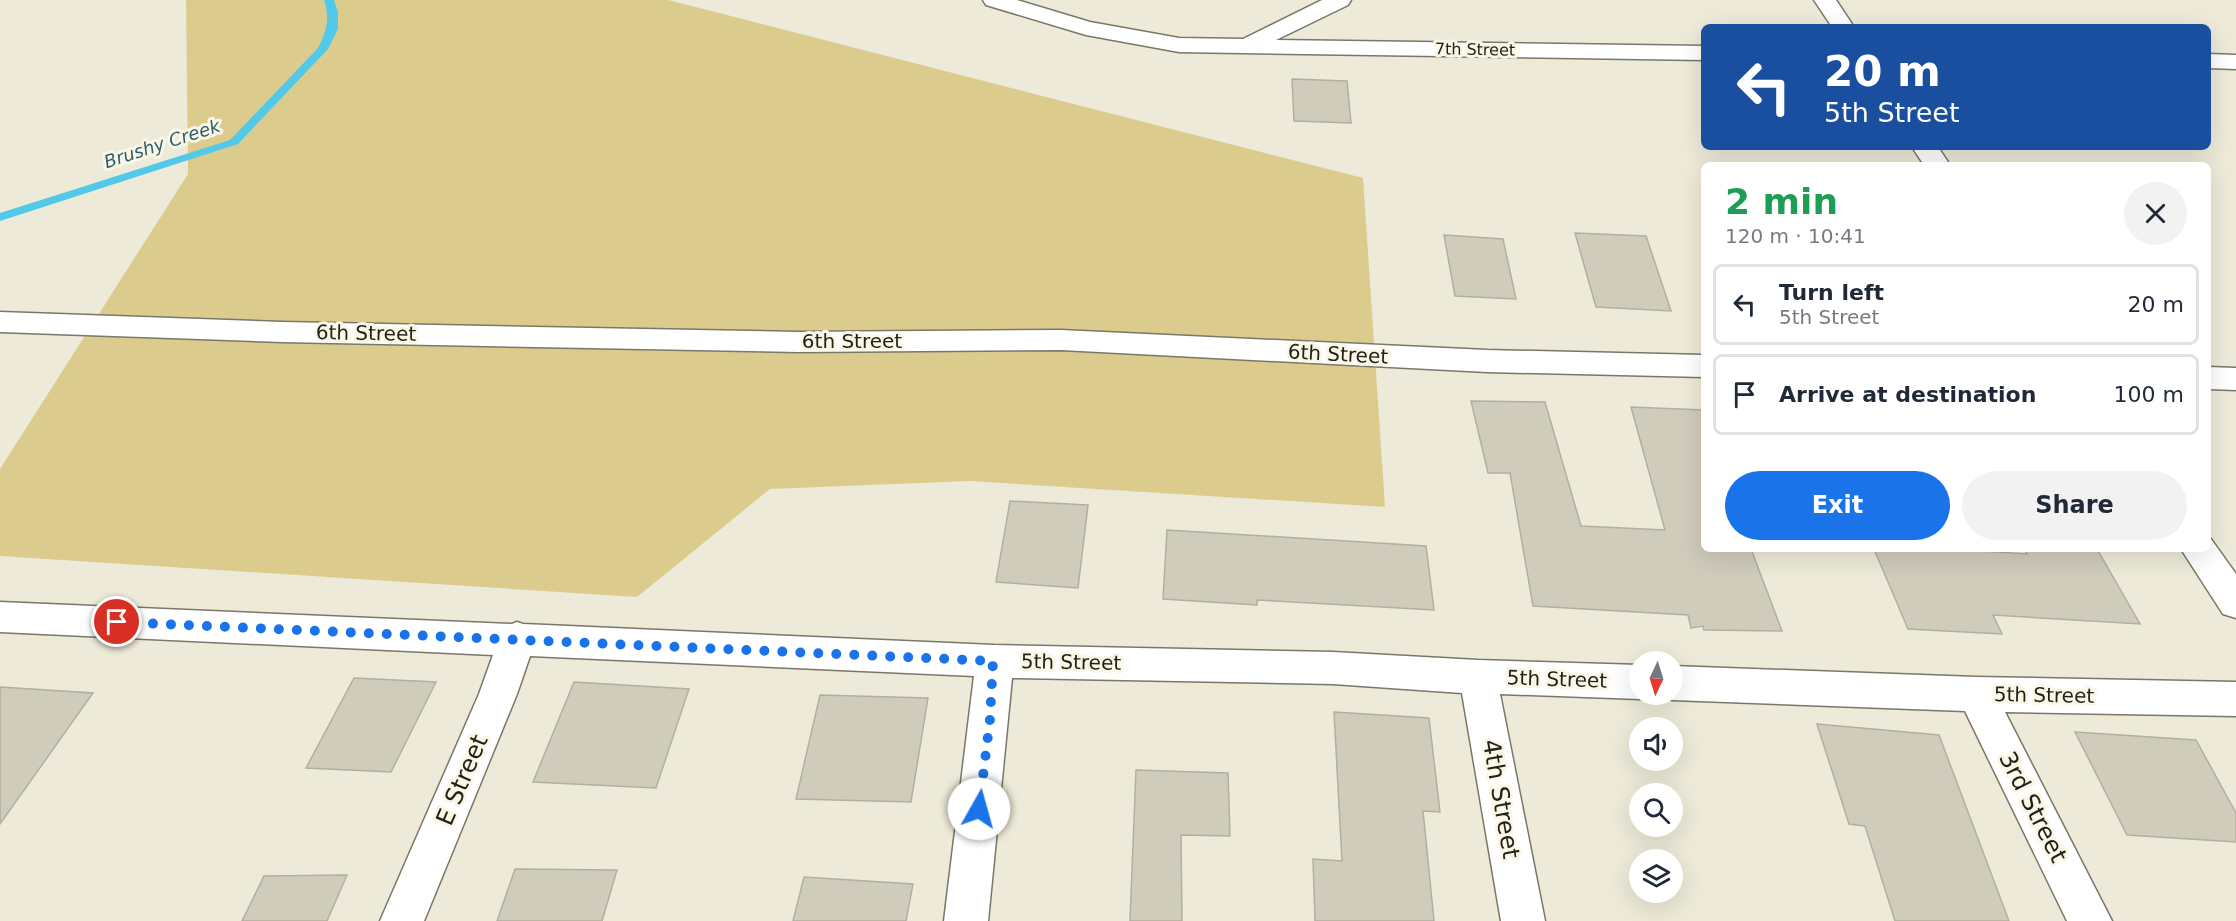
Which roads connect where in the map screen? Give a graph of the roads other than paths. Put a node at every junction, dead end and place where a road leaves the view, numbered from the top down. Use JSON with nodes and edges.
{"nodes":[{"id":1,"x":994,"y":0,"type":"edge"},
{"id":2,"x":1340,"y":0,"type":"edge"},
{"id":3,"x":1825,"y":0,"type":"edge"},
{"id":4,"x":1841,"y":24,"type":"edge"},
{"id":5,"x":1246,"y":45,"type":"junction"},
{"id":6,"x":1701,"y":53,"type":"edge"},
{"id":7,"x":2211,"y":61,"type":"edge"},
{"id":8,"x":2236,"y":62,"type":"edge"},
{"id":9,"x":0,"y":322,"type":"edge"},
{"id":10,"x":1701,"y":366,"type":"edge"},
{"id":11,"x":2211,"y":378,"type":"edge"},
{"id":12,"x":2236,"y":379,"type":"edge"},
{"id":13,"x":2201,"y":552,"type":"edge"},
{"id":14,"x":2236,"y":603,"type":"edge"},
{"id":15,"x":0,"y":617,"type":"edge"},
{"id":16,"x":517,"y":638,"type":"junction"},
{"id":17,"x":993,"y":661,"type":"junction"},
{"id":18,"x":1478,"y":676,"type":"junction"},
{"id":19,"x":1629,"y":682,"type":"edge"},
{"id":20,"x":1683,"y":683,"type":"edge"},
{"id":21,"x":1976,"y":694,"type":"junction"},
{"id":22,"x":2236,"y":699,"type":"edge"},
{"id":23,"x":402,"y":921,"type":"edge"},
{"id":24,"x":966,"y":921,"type":"edge"},
{"id":25,"x":1523,"y":921,"type":"edge"},
{"id":26,"x":2090,"y":921,"type":"edge"}],
"edges":[{"from":1,"to":5,"type":"street","name":"7th Street"},
{"from":2,"to":5,"type":"street"},
{"from":3,"to":4,"type":"street"},
{"from":5,"to":6,"type":"street","name":"7th Street"},
{"from":7,"to":8,"type":"street"},
{"from":9,"to":10,"type":"street","name":"6th Street"},
{"from":11,"to":12,"type":"street"},
{"from":13,"to":14,"type":"street"},
{"from":15,"to":16,"type":"street","name":"5th Street"},
{"from":16,"to":17,"type":"street","name":"5th Street"},
{"from":16,"to":23,"type":"street","name":"E Street"},
{"from":17,"to":18,"type":"street","name":"5th Street"},
{"from":17,"to":24,"type":"street"},
{"from":18,"to":19,"type":"street","name":"5th Street"},
{"from":18,"to":25,"type":"street","name":"4th Street"},
{"from":20,"to":21,"type":"street","name":"5th Street"},
{"from":21,"to":22,"type":"street","name":"5th Street"},
{"from":21,"to":26,"type":"street","name":"3rd Street"}]}
